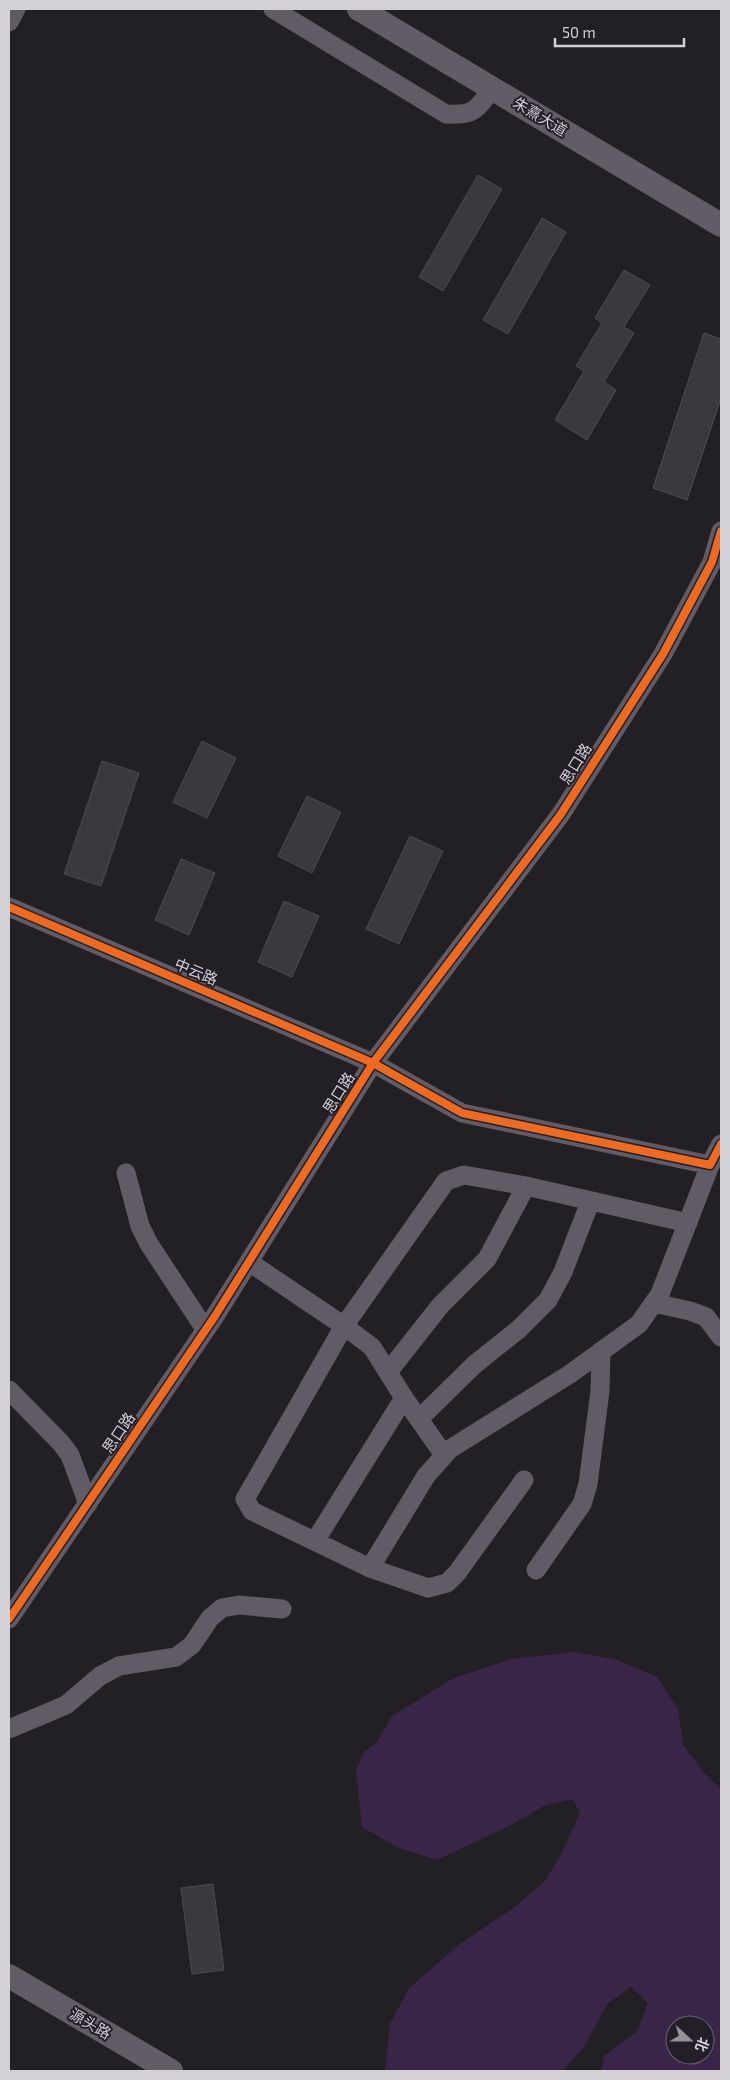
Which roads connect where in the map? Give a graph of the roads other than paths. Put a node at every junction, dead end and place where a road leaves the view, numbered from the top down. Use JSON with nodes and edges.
{"nodes":[{"id":1,"x":16,"y":9,"type":"edge"},
{"id":2,"x":273,"y":9,"type":"edge"},
{"id":3,"x":359,"y":9,"type":"edge"},
{"id":4,"x":9,"y":22,"type":"edge"},
{"id":5,"x":492,"y":88,"type":"junction"},
{"id":6,"x":721,"y":225,"type":"edge"},
{"id":7,"x":721,"y":531,"type":"edge"},
{"id":8,"x":9,"y":907,"type":"edge"},
{"id":9,"x":373,"y":1063,"type":"junction"},
{"id":10,"x":721,"y":1144,"type":"edge"},
{"id":11,"x":710,"y":1165,"type":"junction"},
{"id":12,"x":126,"y":1173,"type":"dead end"},
{"id":13,"x":526,"y":1186,"type":"junction"},
{"id":14,"x":590,"y":1202,"type":"junction"},
{"id":15,"x":688,"y":1222,"type":"junction"},
{"id":16,"x":249,"y":1262,"type":"junction"},
{"id":17,"x":654,"y":1303,"type":"junction"},
{"id":18,"x":344,"y":1326,"type":"junction"},
{"id":19,"x":206,"y":1330,"type":"junction"},
{"id":20,"x":721,"y":1337,"type":"edge"},
{"id":21,"x":601,"y":1351,"type":"junction"},
{"id":22,"x":388,"y":1372,"type":"junction"},
{"id":23,"x":9,"y":1390,"type":"edge"},
{"id":24,"x":404,"y":1398,"type":"junction"},
{"id":25,"x":419,"y":1420,"type":"junction"},
{"id":26,"x":444,"y":1455,"type":"junction"},
{"id":27,"x":524,"y":1480,"type":"dead end"},
{"id":28,"x":88,"y":1504,"type":"junction"},
{"id":29,"x":315,"y":1541,"type":"junction"},
{"id":30,"x":370,"y":1568,"type":"junction"},
{"id":31,"x":536,"y":1570,"type":"dead end"},
{"id":32,"x":282,"y":1609,"type":"dead end"},
{"id":33,"x":9,"y":1619,"type":"edge"},
{"id":34,"x":9,"y":1729,"type":"edge"},
{"id":35,"x":9,"y":1976,"type":"edge"},
{"id":36,"x":171,"y":2071,"type":"edge"}],
"edges":[{"from":1,"to":4,"type":"street"},
{"from":2,"to":5,"type":"street"},
{"from":3,"to":5,"type":"main road","name":"朱熹大道"},
{"from":5,"to":6,"type":"main road","name":"朱熹大道"},
{"from":7,"to":9,"type":"street","name":"思口路"},
{"from":8,"to":9,"type":"street","name":"中云路"},
{"from":9,"to":11,"type":"street","name":"中云路"},
{"from":9,"to":16,"type":"street","name":"思口路"},
{"from":10,"to":11,"type":"street"},
{"from":11,"to":15,"type":"street"},
{"from":12,"to":19,"type":"street"},
{"from":13,"to":14,"type":"street"},
{"from":13,"to":18,"type":"street"},
{"from":13,"to":22,"type":"street"},
{"from":14,"to":15,"type":"street"},
{"from":14,"to":25,"type":"street"},
{"from":15,"to":17,"type":"street"},
{"from":16,"to":18,"type":"street"},
{"from":16,"to":19,"type":"street","name":"思口路"},
{"from":17,"to":20,"type":"street"},
{"from":17,"to":21,"type":"street"},
{"from":18,"to":22,"type":"street"},
{"from":18,"to":29,"type":"street"},
{"from":19,"to":28,"type":"street","name":"思口路"},
{"from":21,"to":26,"type":"street"},
{"from":21,"to":31,"type":"street"},
{"from":22,"to":24,"type":"street"},
{"from":23,"to":28,"type":"street"},
{"from":24,"to":25,"type":"street"},
{"from":24,"to":29,"type":"street"},
{"from":25,"to":26,"type":"street"},
{"from":26,"to":30,"type":"street"},
{"from":27,"to":30,"type":"street"},
{"from":28,"to":33,"type":"street","name":"思口路"},
{"from":29,"to":30,"type":"street"},
{"from":32,"to":34,"type":"street"},
{"from":35,"to":36,"type":"main road","name":"源头路"}]}
